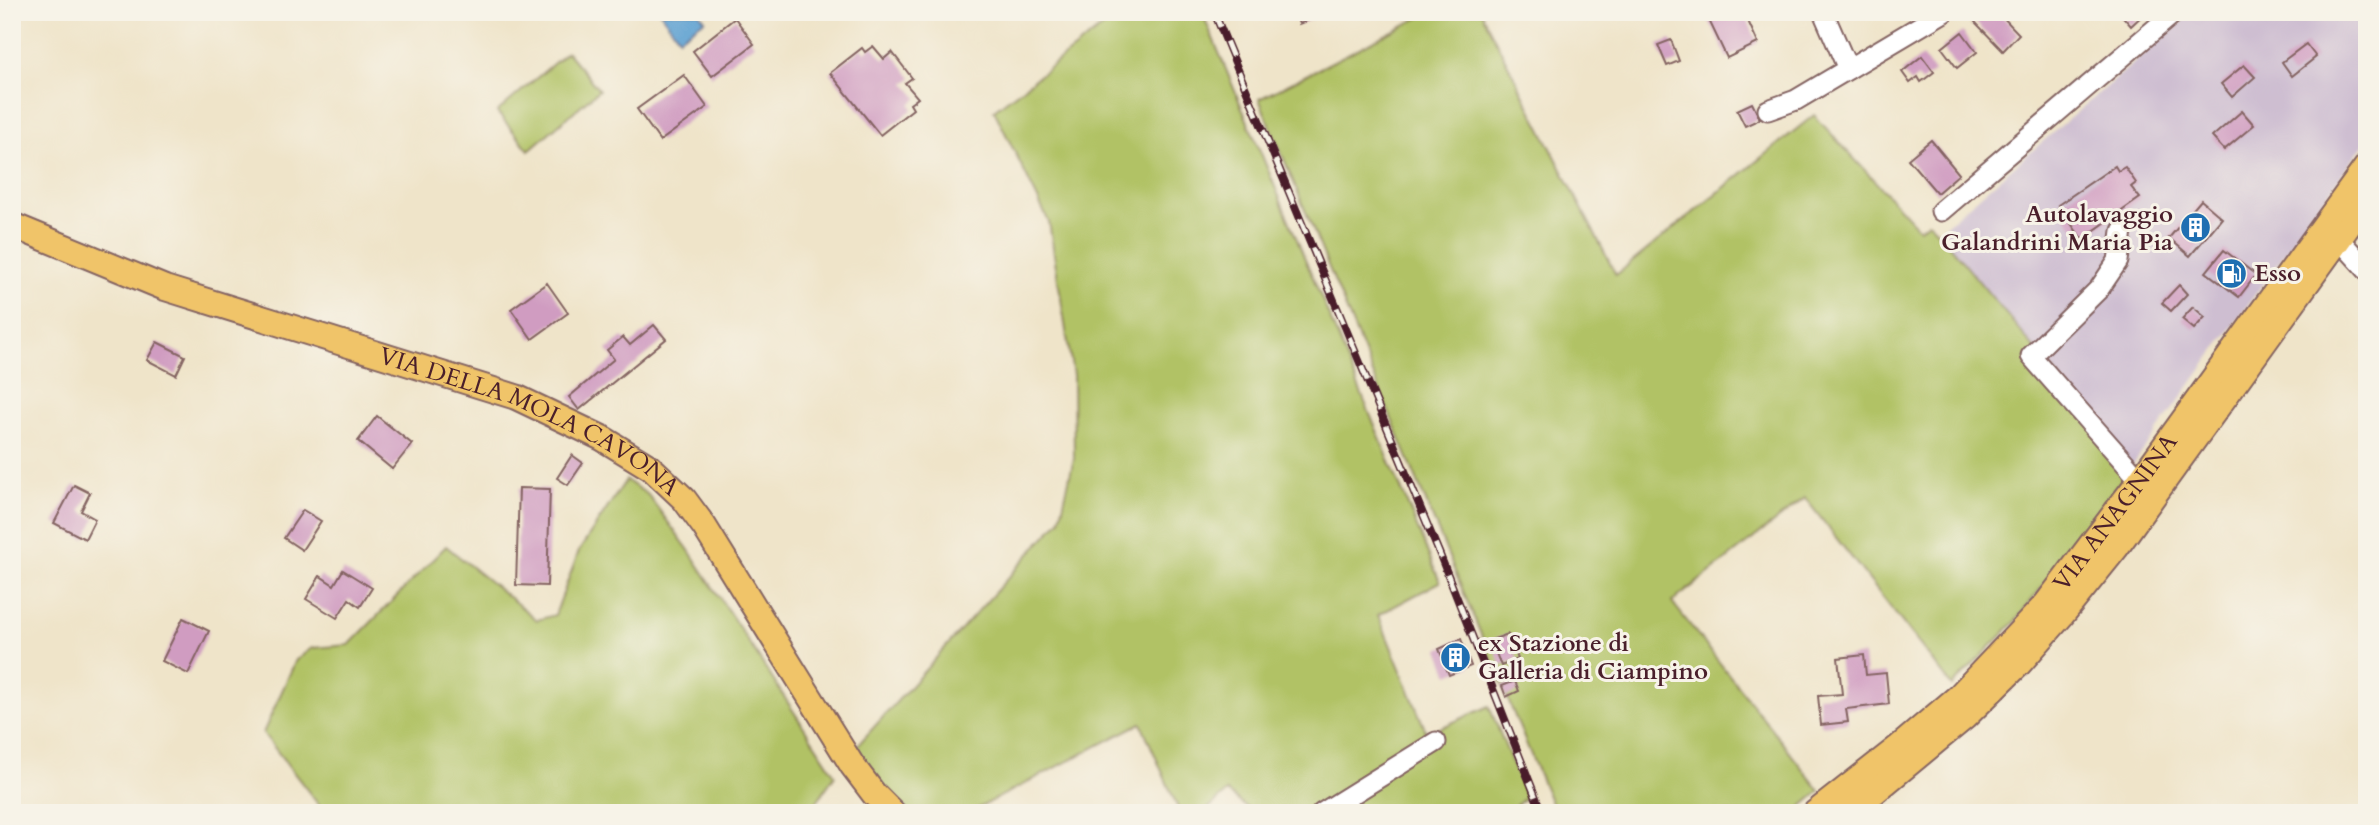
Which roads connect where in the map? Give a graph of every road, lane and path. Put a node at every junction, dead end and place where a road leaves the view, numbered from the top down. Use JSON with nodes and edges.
{"nodes":[{"id":1,"x":1823,"y":12,"type":"edge"},
{"id":2,"x":2175,"y":12,"type":"edge"},
{"id":3,"x":1940,"y":13,"type":"edge"},
{"id":4,"x":1848,"y":69,"type":"junction"},
{"id":5,"x":1768,"y":110,"type":"dead end"},
{"id":6,"x":2367,"y":166,"type":"edge"},
{"id":7,"x":2367,"y":200,"type":"edge"},
{"id":8,"x":1941,"y":211,"type":"dead end"},
{"id":9,"x":12,"y":225,"type":"edge"},
{"id":10,"x":2123,"y":230,"type":"dead end"},
{"id":11,"x":2339,"y":239,"type":"junction"},
{"id":12,"x":2367,"y":270,"type":"edge"},
{"id":13,"x":2140,"y":481,"type":"junction"},
{"id":14,"x":1436,"y":743,"type":"dead end"},
{"id":15,"x":893,"y":813,"type":"edge"},
{"id":16,"x":1322,"y":813,"type":"edge"},
{"id":17,"x":1815,"y":813,"type":"edge"},
{"id":18,"x":1849,"y":813,"type":"edge"}],
"edges":[{"from":1,"to":4,"type":"street"},
{"from":2,"to":8,"type":"street"},
{"from":3,"to":4,"type":"street"},
{"from":4,"to":5,"type":"street"},
{"from":6,"to":13,"type":"main road","name":"VIA ANAGNINA"},
{"from":7,"to":11,"type":"main road","name":"VIA ANAGNINA"},
{"from":9,"to":15,"type":"main road","name":"VIA DELLA MOLA CAVONA"},
{"from":10,"to":13,"type":"street"},
{"from":11,"to":12,"type":"street"},
{"from":11,"to":18,"type":"main road","name":"VIA ANAGNINA"},
{"from":13,"to":17,"type":"main road","name":"VIA ANAGNINA"},
{"from":14,"to":16,"type":"street"}]}
